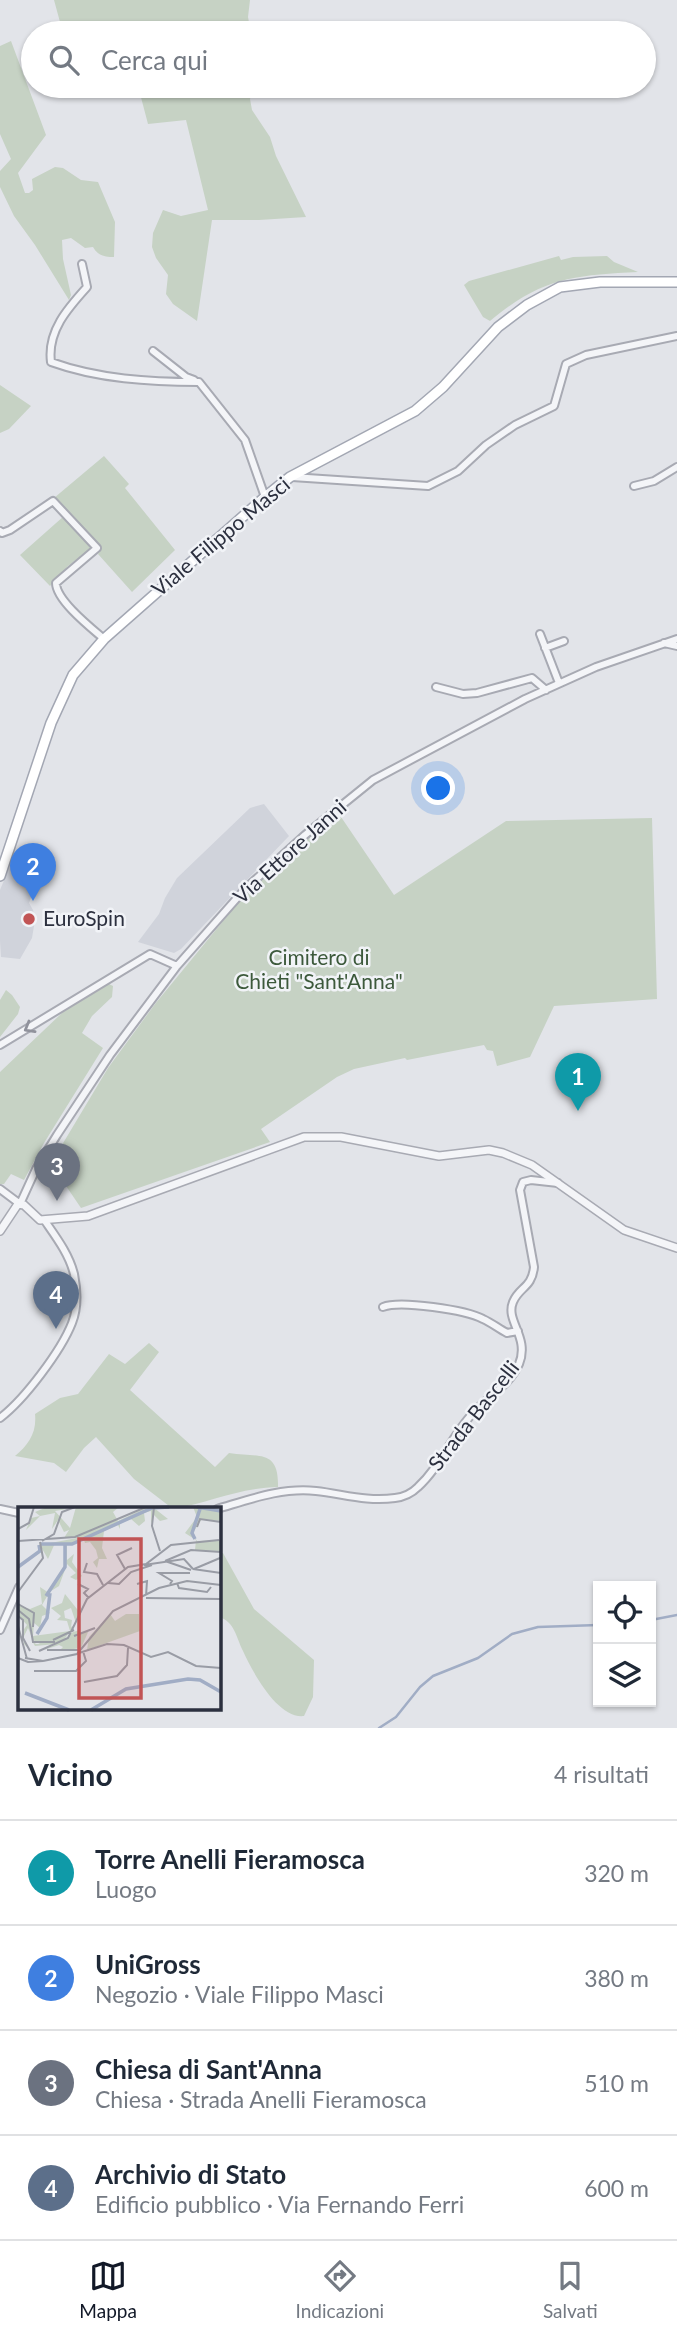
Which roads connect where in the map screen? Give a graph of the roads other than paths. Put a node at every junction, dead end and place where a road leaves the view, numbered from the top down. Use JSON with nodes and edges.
{"nodes":[{"id":1,"x":82,"y":264,"type":"dead end"},
{"id":2,"x":677,"y":282,"type":"edge"},
{"id":3,"x":677,"y":336,"type":"edge"},
{"id":4,"x":153,"y":351,"type":"dead end"},
{"id":5,"x":200,"y":382,"type":"junction"},
{"id":6,"x":677,"y":467,"type":"edge"},
{"id":7,"x":290,"y":477,"type":"junction"},
{"id":8,"x":634,"y":486,"type":"dead end"},
{"id":9,"x":265,"y":497,"type":"junction"},
{"id":10,"x":0,"y":531,"type":"edge"},
{"id":11,"x":540,"y":634,"type":"dead end"},
{"id":12,"x":104,"y":639,"type":"junction"},
{"id":13,"x":677,"y":639,"type":"edge"},
{"id":14,"x":564,"y":641,"type":"dead end"},
{"id":15,"x":664,"y":643,"type":"junction"},
{"id":16,"x":677,"y":646,"type":"edge"},
{"id":17,"x":545,"y":648,"type":"junction"},
{"id":18,"x":559,"y":683,"type":"junction"},
{"id":19,"x":436,"y":687,"type":"dead end"},
{"id":20,"x":546,"y":690,"type":"junction"},
{"id":21,"x":0,"y":876,"type":"edge"},
{"id":22,"x":177,"y":966,"type":"junction"},
{"id":23,"x":0,"y":1045,"type":"edge"},
{"id":24,"x":558,"y":1183,"type":"junction"},
{"id":25,"x":0,"y":1189,"type":"edge"},
{"id":26,"x":20,"y":1204,"type":"junction"},
{"id":27,"x":43,"y":1221,"type":"junction"},
{"id":28,"x":0,"y":1231,"type":"edge"},
{"id":29,"x":677,"y":1248,"type":"edge"},
{"id":30,"x":383,"y":1307,"type":"dead end"},
{"id":31,"x":518,"y":1331,"type":"junction"},
{"id":32,"x":0,"y":1418,"type":"edge"},
{"id":33,"x":220,"y":1508,"type":"edge"},
{"id":34,"x":0,"y":1509,"type":"edge"},
{"id":35,"x":18,"y":1513,"type":"edge"},
{"id":36,"x":18,"y":1589,"type":"edge"},
{"id":37,"x":0,"y":1630,"type":"edge"}],
"edges":[{"from":1,"to":5,"type":"street"},
{"from":2,"to":7,"type":"main road","name":"Viale Filippo Masci"},
{"from":3,"to":7,"type":"street"},
{"from":4,"to":5,"type":"street"},
{"from":5,"to":9,"type":"street"},
{"from":6,"to":8,"type":"street"},
{"from":7,"to":9,"type":"main road","name":"Viale Filippo Masci"},
{"from":9,"to":12,"type":"main road","name":"Viale Filippo Masci"},
{"from":10,"to":12,"type":"street"},
{"from":11,"to":17,"type":"street"},
{"from":12,"to":21,"type":"main road","name":"Viale Filippo Masci"},
{"from":13,"to":15,"type":"street","name":"Via Ettore Janni"},
{"from":14,"to":17,"type":"street"},
{"from":15,"to":16,"type":"street"},
{"from":15,"to":18,"type":"street","name":"Via Ettore Janni"},
{"from":17,"to":18,"type":"street"},
{"from":18,"to":20,"type":"street","name":"Via Ettore Janni"},
{"from":19,"to":20,"type":"street"},
{"from":20,"to":22,"type":"street","name":"Via Ettore Janni"},
{"from":22,"to":23,"type":"street","one_way":true},
{"from":22,"to":26,"type":"street","name":"Via Ettore Janni"},
{"from":24,"to":27,"type":"street"},
{"from":24,"to":29,"type":"street"},
{"from":24,"to":31,"type":"street","name":"Strada Bascelli"},
{"from":25,"to":26,"type":"street"},
{"from":26,"to":27,"type":"street"},
{"from":26,"to":28,"type":"street"},
{"from":27,"to":32,"type":"street"},
{"from":30,"to":31,"type":"street"},
{"from":31,"to":33,"type":"street","name":"Strada Bascelli"},
{"from":34,"to":35,"type":"street"},
{"from":36,"to":37,"type":"street"}]}
